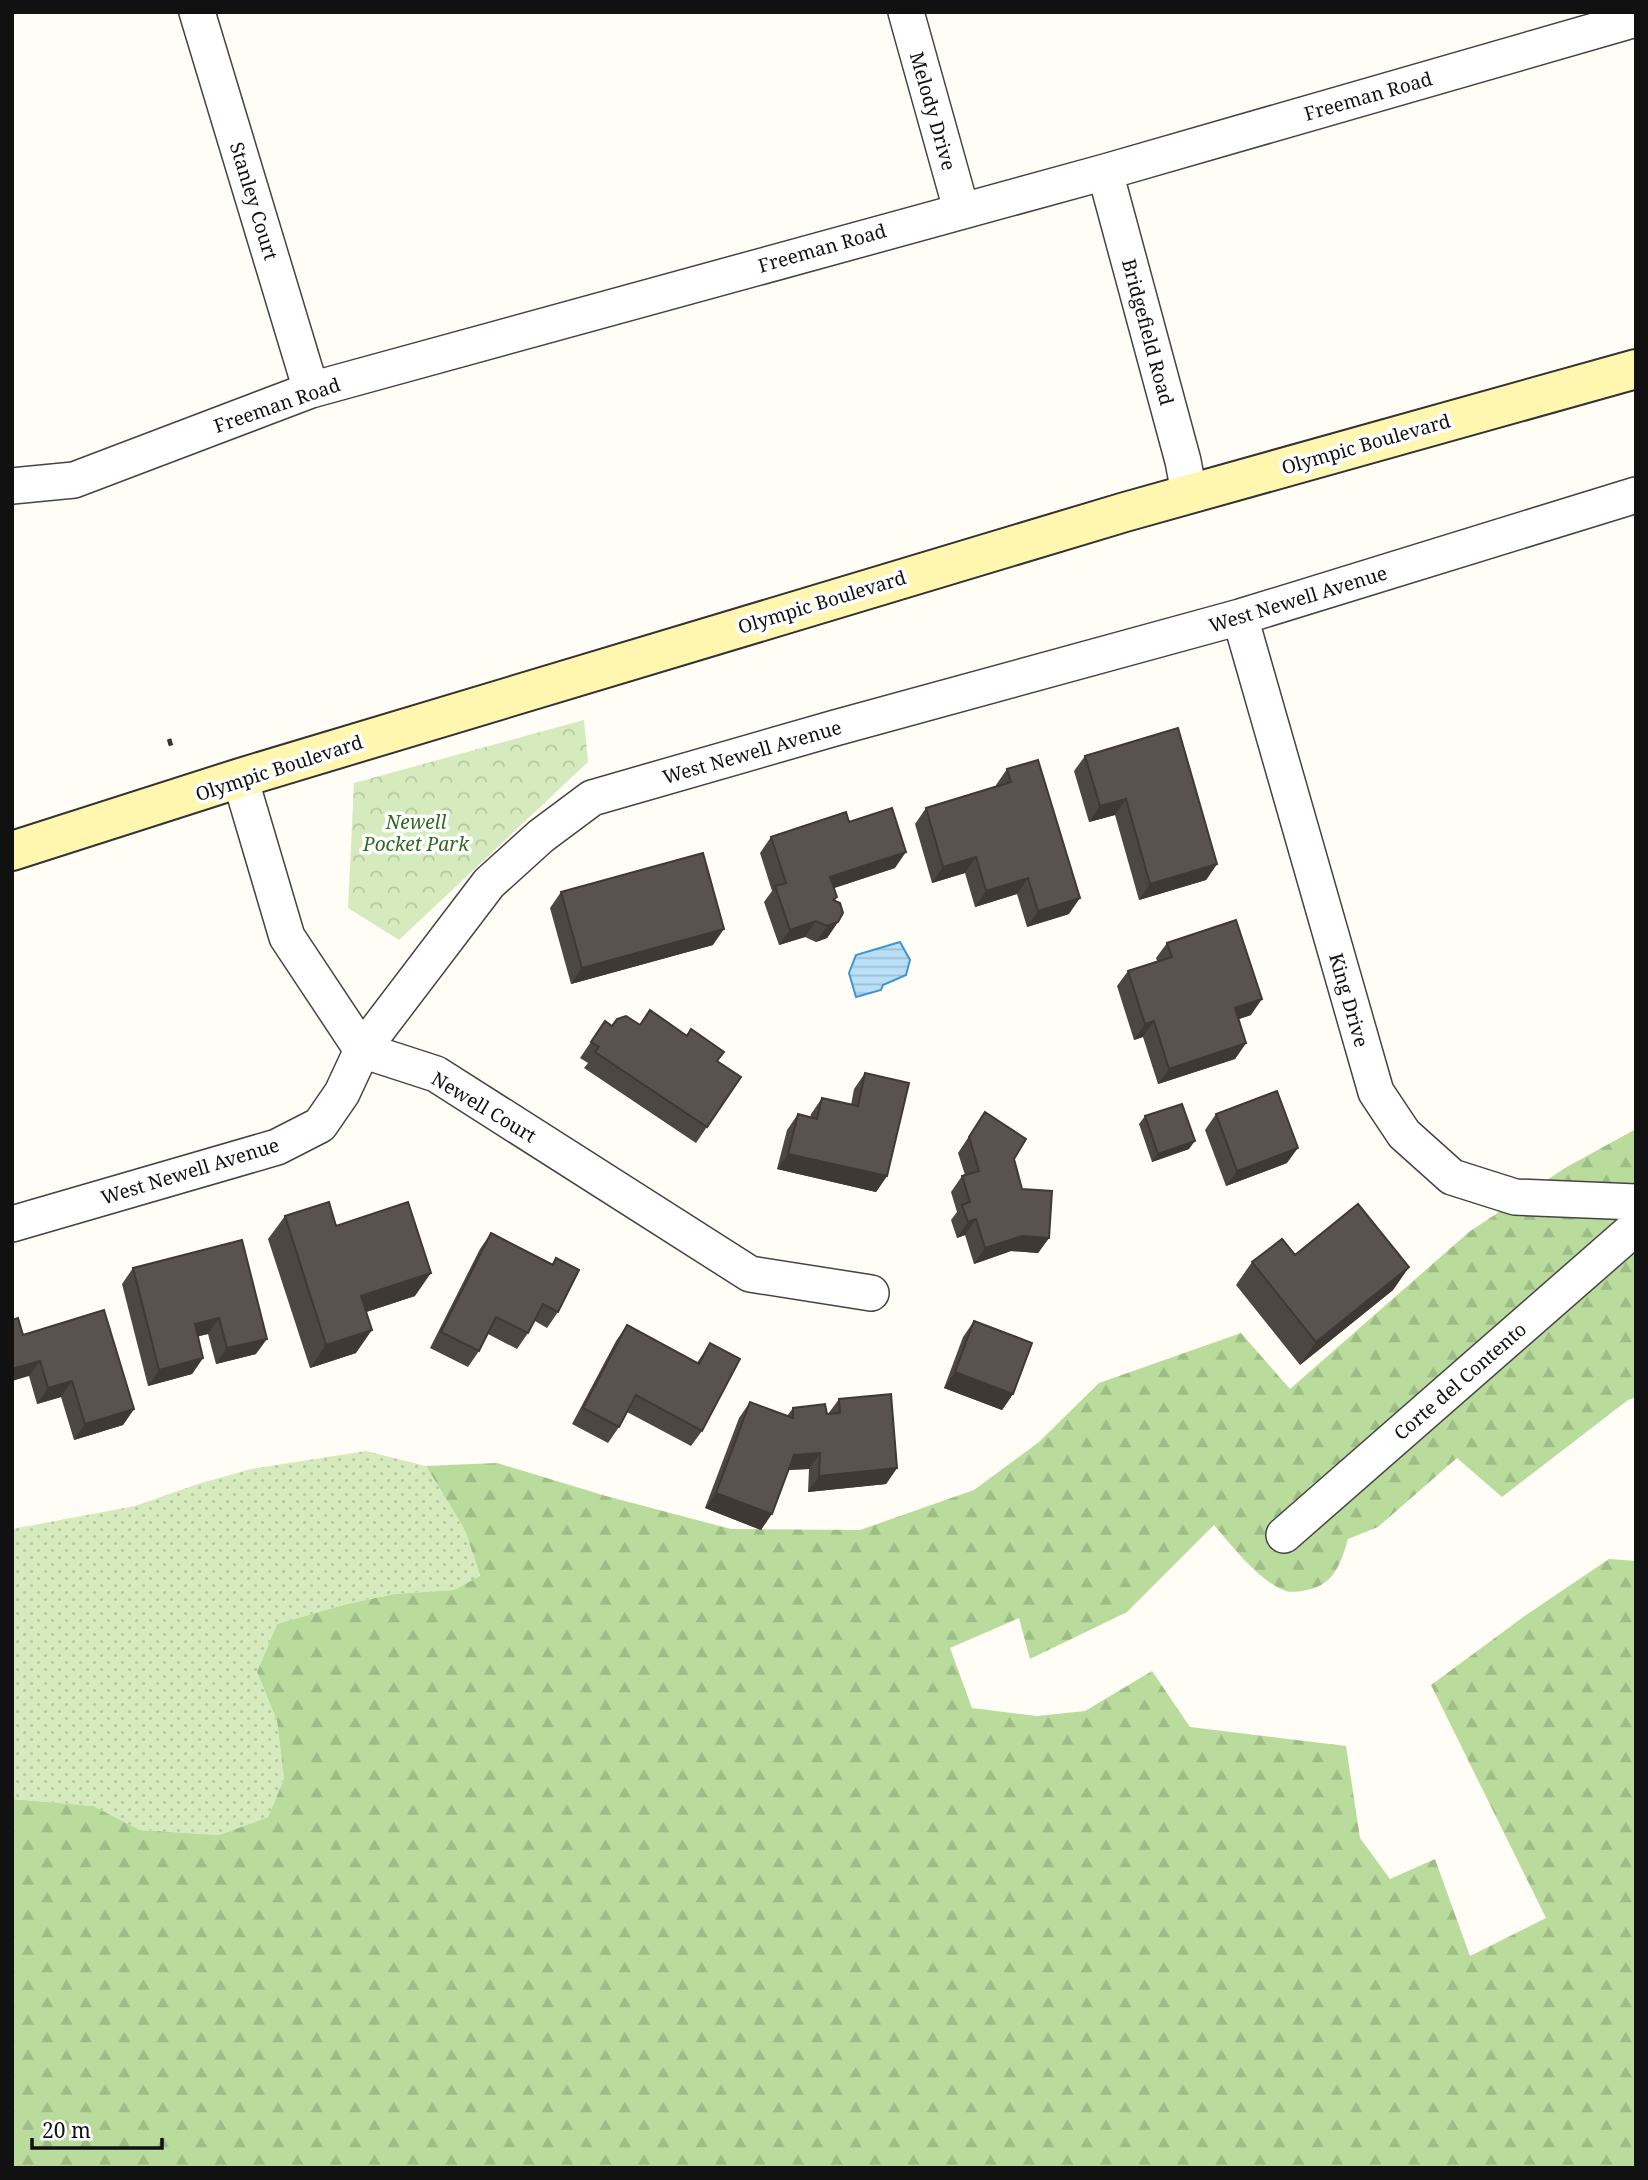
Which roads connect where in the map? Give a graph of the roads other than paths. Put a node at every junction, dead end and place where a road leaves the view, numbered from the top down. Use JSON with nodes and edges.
{"nodes":[{"id":1,"x":197,"y":12,"type":"edge"},
{"id":2,"x":906,"y":12,"type":"edge"},
{"id":3,"x":1636,"y":19,"type":"edge"},
{"id":4,"x":1105,"y":172,"type":"junction"},
{"id":5,"x":961,"y":209,"type":"junction"},
{"id":6,"x":1636,"y":369,"type":"edge"},
{"id":7,"x":311,"y":390,"type":"junction"},
{"id":8,"x":12,"y":486,"type":"edge"},
{"id":9,"x":1189,"y":493,"type":"junction"},
{"id":10,"x":1636,"y":495,"type":"edge"},
{"id":11,"x":1240,"y":617,"type":"junction"},
{"id":12,"x":240,"y":778,"type":"junction"},
{"id":13,"x":12,"y":852,"type":"edge"},
{"id":14,"x":362,"y":1050,"type":"junction"},
{"id":15,"x":1636,"y":1202,"type":"edge"},
{"id":16,"x":12,"y":1224,"type":"edge"},
{"id":17,"x":1636,"y":1227,"type":"edge"},
{"id":18,"x":871,"y":1293,"type":"dead end"},
{"id":19,"x":1284,"y":1535,"type":"dead end"}],
"edges":[{"from":1,"to":7,"type":"street","name":"Stanley Court"},
{"from":2,"to":5,"type":"street","name":"Melody Drive"},
{"from":3,"to":4,"type":"street","name":"Freeman Road"},
{"from":4,"to":5,"type":"street","name":"Freeman Road"},
{"from":4,"to":9,"type":"street","name":"Bridgefield Road"},
{"from":5,"to":7,"type":"street","name":"Freeman Road"},
{"from":6,"to":9,"type":"main road","name":"Olympic Boulevard"},
{"from":7,"to":8,"type":"street","name":"Freeman Road"},
{"from":9,"to":12,"type":"main road","name":"Olympic Boulevard"},
{"from":10,"to":11,"type":"street","name":"West Newell Avenue"},
{"from":11,"to":14,"type":"street","name":"West Newell Avenue"},
{"from":11,"to":15,"type":"street","name":"King Drive"},
{"from":12,"to":13,"type":"main road","name":"Olympic Boulevard"},
{"from":12,"to":14,"type":"street"},
{"from":14,"to":16,"type":"street","name":"West Newell Avenue"},
{"from":14,"to":18,"type":"street","name":"Newell Court"},
{"from":17,"to":19,"type":"street","name":"Corte del Contento"}]}
